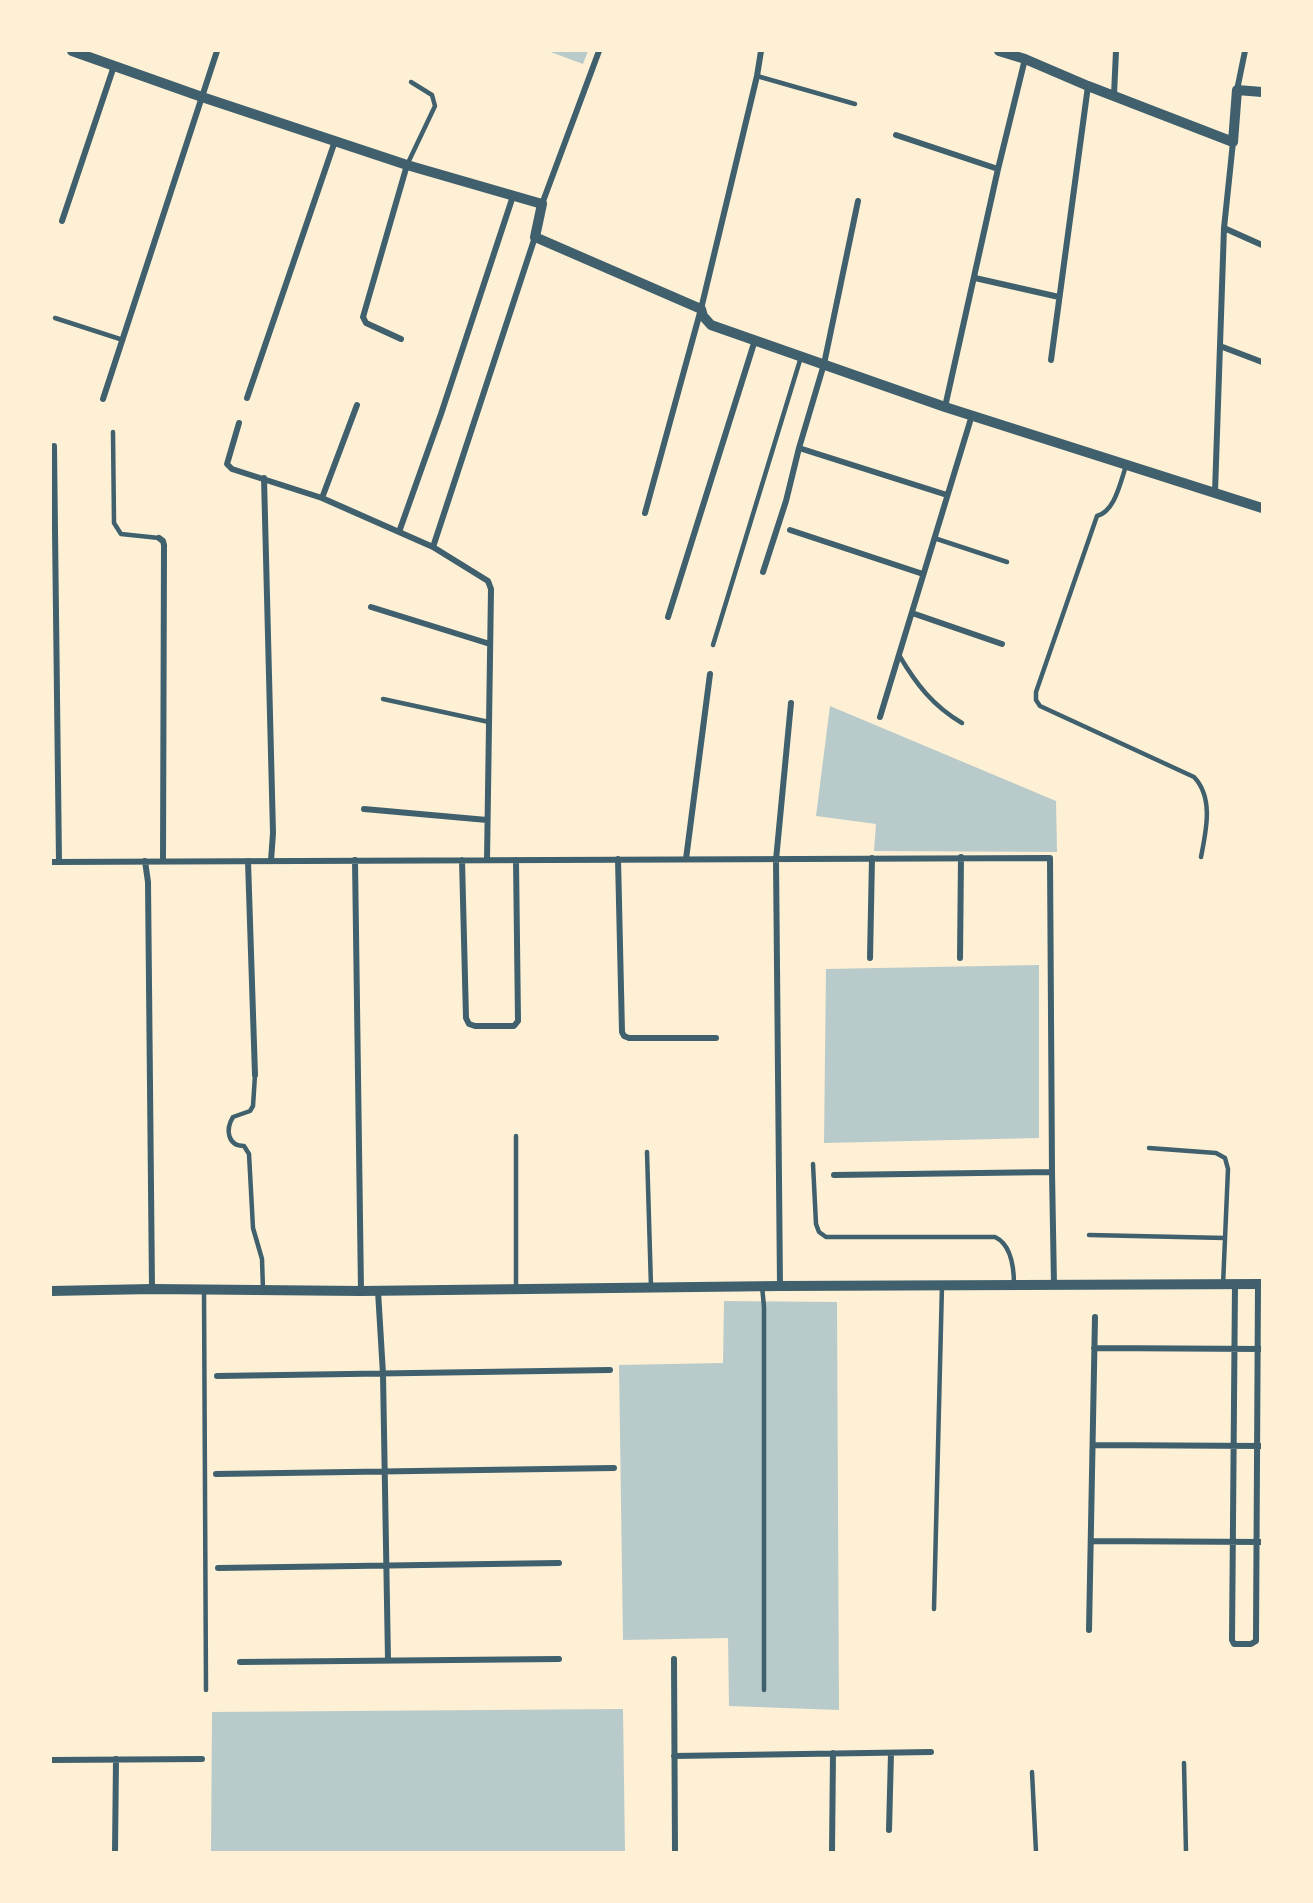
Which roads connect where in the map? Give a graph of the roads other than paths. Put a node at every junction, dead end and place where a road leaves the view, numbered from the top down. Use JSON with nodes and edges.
{"nodes":[{"id":1,"x":72,"y":51,"type":"edge"},
{"id":2,"x":217,"y":51,"type":"edge"},
{"id":3,"x":599,"y":51,"type":"edge"},
{"id":4,"x":761,"y":51,"type":"edge"},
{"id":5,"x":999,"y":51,"type":"edge"},
{"id":6,"x":1116,"y":51,"type":"edge"},
{"id":7,"x":1245,"y":51,"type":"edge"},
{"id":8,"x":1027,"y":55,"type":"edge"},
{"id":9,"x":114,"y":66,"type":"junction"},
{"id":10,"x":757,"y":76,"type":"junction"},
{"id":11,"x":411,"y":82,"type":"dead end"},
{"id":12,"x":1088,"y":86,"type":"junction"},
{"id":13,"x":1237,"y":90,"type":"junction"},
{"id":14,"x":1262,"y":92,"type":"edge"},
{"id":15,"x":1114,"y":95,"type":"junction"},
{"id":16,"x":202,"y":97,"type":"junction"},
{"id":17,"x":855,"y":104,"type":"dead end"},
{"id":18,"x":896,"y":135,"type":"dead end"},
{"id":19,"x":335,"y":141,"type":"junction"},
{"id":20,"x":1233,"y":142,"type":"junction"},
{"id":21,"x":406,"y":165,"type":"junction"},
{"id":22,"x":998,"y":169,"type":"junction"},
{"id":23,"x":513,"y":196,"type":"junction"},
{"id":24,"x":858,"y":201,"type":"dead end"},
{"id":25,"x":542,"y":204,"type":"junction"},
{"id":26,"x":62,"y":222,"type":"dead end"},
{"id":27,"x":1224,"y":228,"type":"junction"},
{"id":28,"x":534,"y":237,"type":"junction"},
{"id":29,"x":1262,"y":245,"type":"edge"},
{"id":30,"x":975,"y":278,"type":"junction"},
{"id":31,"x":1059,"y":297,"type":"junction"},
{"id":32,"x":701,"y":309,"type":"junction"},
{"id":33,"x":55,"y":318,"type":"dead end"},
{"id":34,"x":401,"y":339,"type":"dead end"},
{"id":35,"x":123,"y":340,"type":"junction"},
{"id":36,"x":755,"y":340,"type":"junction"},
{"id":37,"x":1220,"y":346,"type":"junction"},
{"id":38,"x":801,"y":357,"type":"junction"},
{"id":39,"x":1051,"y":360,"type":"dead end"},
{"id":40,"x":1262,"y":362,"type":"edge"},
{"id":41,"x":825,"y":364,"type":"junction"},
{"id":42,"x":247,"y":398,"type":"dead end"},
{"id":43,"x":103,"y":399,"type":"dead end"},
{"id":44,"x":357,"y":405,"type":"dead end"},
{"id":45,"x":945,"y":407,"type":"junction"},
{"id":46,"x":972,"y":415,"type":"junction"},
{"id":47,"x":238,"y":423,"type":"dead end"},
{"id":48,"x":113,"y":432,"type":"dead end"},
{"id":49,"x":54,"y":446,"type":"dead end"},
{"id":50,"x":799,"y":448,"type":"junction"},
{"id":51,"x":1126,"y":464,"type":"junction"},
{"id":52,"x":264,"y":478,"type":"junction"},
{"id":53,"x":1215,"y":492,"type":"junction"},
{"id":54,"x":947,"y":495,"type":"junction"},
{"id":55,"x":322,"y":498,"type":"junction"},
{"id":56,"x":1262,"y":508,"type":"edge"},
{"id":57,"x":645,"y":513,"type":"dead end"},
{"id":58,"x":790,"y":530,"type":"dead end"},
{"id":59,"x":399,"y":531,"type":"junction"},
{"id":60,"x":159,"y":538,"type":"joint"},
{"id":61,"x":934,"y":538,"type":"junction"},
{"id":62,"x":433,"y":547,"type":"junction"},
{"id":63,"x":1007,"y":562,"type":"dead end"},
{"id":64,"x":763,"y":572,"type":"dead end"},
{"id":65,"x":923,"y":574,"type":"junction"},
{"id":66,"x":371,"y":607,"type":"dead end"},
{"id":67,"x":912,"y":613,"type":"junction"},
{"id":68,"x":668,"y":618,"type":"dead end"},
{"id":69,"x":490,"y":644,"type":"junction"},
{"id":70,"x":1002,"y":644,"type":"dead end"},
{"id":71,"x":713,"y":645,"type":"dead end"},
{"id":72,"x":899,"y":655,"type":"junction"},
{"id":73,"x":710,"y":674,"type":"dead end"},
{"id":74,"x":383,"y":699,"type":"dead end"},
{"id":75,"x":791,"y":703,"type":"dead end"},
{"id":76,"x":880,"y":717,"type":"dead end"},
{"id":77,"x":489,"y":722,"type":"junction"},
{"id":78,"x":962,"y":723,"type":"dead end"},
{"id":79,"x":364,"y":809,"type":"dead end"},
{"id":80,"x":488,"y":820,"type":"junction"},
{"id":81,"x":961,"y":857,"type":"junction"},
{"id":82,"x":1201,"y":857,"type":"dead end"},
{"id":83,"x":872,"y":858,"type":"junction"},
{"id":84,"x":618,"y":859,"type":"junction"},
{"id":85,"x":686,"y":859,"type":"junction"},
{"id":86,"x":355,"y":860,"type":"junction"},
{"id":87,"x":462,"y":860,"type":"junction"},
{"id":88,"x":487,"y":860,"type":"junction"},
{"id":89,"x":516,"y":860,"type":"junction"},
{"id":90,"x":776,"y":860,"type":"junction"},
{"id":91,"x":145,"y":861,"type":"junction"},
{"id":92,"x":163,"y":861,"type":"junction"},
{"id":93,"x":248,"y":861,"type":"junction"},
{"id":94,"x":272,"y":861,"type":"junction"},
{"id":95,"x":51,"y":862,"type":"edge"},
{"id":96,"x":59,"y":862,"type":"junction"},
{"id":97,"x":870,"y":958,"type":"dead end"},
{"id":98,"x":960,"y":958,"type":"dead end"},
{"id":99,"x":716,"y":1038,"type":"dead end"},
{"id":100,"x":255,"y":1075,"type":"joint"},
{"id":101,"x":516,"y":1136,"type":"dead end"},
{"id":102,"x":1149,"y":1148,"type":"dead end"},
{"id":103,"x":647,"y":1152,"type":"dead end"},
{"id":104,"x":813,"y":1164,"type":"dead end"},
{"id":105,"x":1052,"y":1172,"type":"junction"},
{"id":106,"x":834,"y":1175,"type":"dead end"},
{"id":107,"x":1089,"y":1235,"type":"dead end"},
{"id":108,"x":1225,"y":1238,"type":"junction"},
{"id":109,"x":1235,"y":1284,"type":"junction"},
{"id":110,"x":1260,"y":1284,"type":"edge"},
{"id":111,"x":942,"y":1285,"type":"junction"},
{"id":112,"x":1014,"y":1285,"type":"junction"},
{"id":113,"x":1054,"y":1285,"type":"junction"},
{"id":114,"x":1223,"y":1285,"type":"junction"},
{"id":115,"x":762,"y":1286,"type":"junction"},
{"id":116,"x":780,"y":1286,"type":"junction"},
{"id":117,"x":651,"y":1287,"type":"junction"},
{"id":118,"x":516,"y":1288,"type":"junction"},
{"id":119,"x":152,"y":1289,"type":"junction"},
{"id":120,"x":204,"y":1290,"type":"junction"},
{"id":121,"x":263,"y":1290,"type":"junction"},
{"id":122,"x":51,"y":1291,"type":"edge"},
{"id":123,"x":361,"y":1291,"type":"junction"},
{"id":124,"x":378,"y":1291,"type":"junction"},
{"id":125,"x":1095,"y":1317,"type":"dead end"},
{"id":126,"x":1094,"y":1348,"type":"junction"},
{"id":127,"x":1234,"y":1349,"type":"junction"},
{"id":128,"x":1260,"y":1349,"type":"edge"},
{"id":129,"x":610,"y":1370,"type":"dead end"},
{"id":130,"x":383,"y":1374,"type":"junction"},
{"id":131,"x":217,"y":1376,"type":"dead end"},
{"id":132,"x":1093,"y":1445,"type":"junction"},
{"id":133,"x":1234,"y":1446,"type":"junction"},
{"id":134,"x":1260,"y":1446,"type":"edge"},
{"id":135,"x":614,"y":1468,"type":"dead end"},
{"id":136,"x":384,"y":1470,"type":"junction"},
{"id":137,"x":216,"y":1474,"type":"dead end"},
{"id":138,"x":1091,"y":1541,"type":"junction"},
{"id":139,"x":1233,"y":1541,"type":"junction"},
{"id":140,"x":1259,"y":1542,"type":"edge"},
{"id":141,"x":559,"y":1563,"type":"dead end"},
{"id":142,"x":387,"y":1566,"type":"junction"},
{"id":143,"x":218,"y":1568,"type":"dead end"},
{"id":144,"x":934,"y":1609,"type":"dead end"},
{"id":145,"x":1089,"y":1630,"type":"dead end"},
{"id":146,"x":1259,"y":1637,"type":"edge"},
{"id":147,"x":559,"y":1659,"type":"dead end"},
{"id":148,"x":674,"y":1659,"type":"dead end"},
{"id":149,"x":388,"y":1660,"type":"junction"},
{"id":150,"x":240,"y":1662,"type":"dead end"},
{"id":151,"x":206,"y":1690,"type":"dead end"},
{"id":152,"x":764,"y":1690,"type":"dead end"},
{"id":153,"x":931,"y":1752,"type":"dead end"},
{"id":154,"x":833,"y":1753,"type":"junction"},
{"id":155,"x":891,"y":1753,"type":"junction"},
{"id":156,"x":674,"y":1756,"type":"junction"},
{"id":157,"x":116,"y":1759,"type":"junction"},
{"id":158,"x":202,"y":1759,"type":"dead end"},
{"id":159,"x":51,"y":1760,"type":"edge"},
{"id":160,"x":1185,"y":1763,"type":"dead end"},
{"id":161,"x":1032,"y":1772,"type":"dead end"},
{"id":162,"x":889,"y":1830,"type":"dead end"},
{"id":163,"x":115,"y":1852,"type":"edge"},
{"id":164,"x":675,"y":1852,"type":"edge"},
{"id":165,"x":832,"y":1852,"type":"edge"},
{"id":166,"x":1036,"y":1852,"type":"edge"},
{"id":167,"x":1186,"y":1852,"type":"edge"}],
"edges":[{"from":1,"to":9,"type":"street"},
{"from":2,"to":16,"type":"street"},
{"from":3,"to":25,"type":"street"},
{"from":4,"to":10,"type":"street"},
{"from":5,"to":8,"type":"street"},
{"from":6,"to":15,"type":"street"},
{"from":7,"to":13,"type":"street"},
{"from":8,"to":12,"type":"street"},
{"from":8,"to":22,"type":"street"},
{"from":9,"to":16,"type":"street"},
{"from":9,"to":26,"type":"street"},
{"from":10,"to":17,"type":"lane"},
{"from":10,"to":32,"type":"street"},
{"from":11,"to":21,"type":"lane"},
{"from":12,"to":15,"type":"street"},
{"from":12,"to":31,"type":"street"},
{"from":13,"to":14,"type":"street"},
{"from":13,"to":20,"type":"street"},
{"from":15,"to":20,"type":"street"},
{"from":16,"to":19,"type":"street"},
{"from":16,"to":35,"type":"street"},
{"from":18,"to":22,"type":"street"},
{"from":19,"to":21,"type":"street"},
{"from":19,"to":42,"type":"street"},
{"from":20,"to":27,"type":"street"},
{"from":21,"to":23,"type":"street"},
{"from":21,"to":34,"type":"street"},
{"from":22,"to":30,"type":"street"},
{"from":23,"to":25,"type":"street"},
{"from":23,"to":59,"type":"street"},
{"from":24,"to":41,"type":"street"},
{"from":25,"to":28,"type":"street"},
{"from":27,"to":29,"type":"street"},
{"from":27,"to":37,"type":"street"},
{"from":28,"to":32,"type":"street"},
{"from":28,"to":62,"type":"street"},
{"from":30,"to":31,"type":"street"},
{"from":30,"to":45,"type":"street"},
{"from":31,"to":39,"type":"street"},
{"from":32,"to":36,"type":"street"},
{"from":32,"to":57,"type":"street"},
{"from":33,"to":35,"type":"lane"},
{"from":35,"to":43,"type":"street"},
{"from":36,"to":38,"type":"street"},
{"from":36,"to":68,"type":"street"},
{"from":37,"to":40,"type":"street"},
{"from":37,"to":53,"type":"street"},
{"from":38,"to":41,"type":"street"},
{"from":38,"to":71,"type":"lane"},
{"from":41,"to":45,"type":"street"},
{"from":41,"to":50,"type":"street"},
{"from":44,"to":55,"type":"street"},
{"from":45,"to":46,"type":"street"},
{"from":46,"to":51,"type":"street"},
{"from":46,"to":54,"type":"street"},
{"from":47,"to":52,"type":"street"},
{"from":48,"to":60,"type":"lane"},
{"from":49,"to":96,"type":"street"},
{"from":50,"to":54,"type":"street"},
{"from":50,"to":64,"type":"street"},
{"from":51,"to":53,"type":"street"},
{"from":51,"to":82,"type":"lane"},
{"from":52,"to":55,"type":"street"},
{"from":52,"to":94,"type":"street"},
{"from":53,"to":56,"type":"street"},
{"from":54,"to":61,"type":"street"},
{"from":55,"to":59,"type":"street"},
{"from":58,"to":65,"type":"street"},
{"from":59,"to":62,"type":"street"},
{"from":60,"to":92,"type":"street"},
{"from":61,"to":63,"type":"lane"},
{"from":61,"to":65,"type":"street"},
{"from":62,"to":69,"type":"street"},
{"from":65,"to":67,"type":"street"},
{"from":66,"to":69,"type":"street"},
{"from":67,"to":70,"type":"street"},
{"from":67,"to":72,"type":"street"},
{"from":69,"to":77,"type":"street"},
{"from":72,"to":76,"type":"street"},
{"from":72,"to":78,"type":"lane"},
{"from":73,"to":85,"type":"street"},
{"from":74,"to":77,"type":"lane"},
{"from":75,"to":90,"type":"street"},
{"from":77,"to":80,"type":"street"},
{"from":79,"to":80,"type":"street"},
{"from":80,"to":88,"type":"street"},
{"from":81,"to":83,"type":"street"},
{"from":81,"to":98,"type":"street"},
{"from":81,"to":105,"type":"street"},
{"from":83,"to":90,"type":"street"},
{"from":83,"to":97,"type":"street"},
{"from":84,"to":85,"type":"street"},
{"from":84,"to":89,"type":"street"},
{"from":84,"to":99,"type":"street"},
{"from":85,"to":90,"type":"street"},
{"from":86,"to":87,"type":"street"},
{"from":86,"to":94,"type":"street"},
{"from":86,"to":123,"type":"street"},
{"from":87,"to":88,"type":"street"},
{"from":87,"to":89,"type":"street"},
{"from":88,"to":89,"type":"street"},
{"from":90,"to":116,"type":"street"},
{"from":91,"to":92,"type":"street"},
{"from":91,"to":96,"type":"street"},
{"from":91,"to":119,"type":"street"},
{"from":92,"to":93,"type":"street"},
{"from":93,"to":94,"type":"street"},
{"from":93,"to":100,"type":"street"},
{"from":95,"to":96,"type":"street"},
{"from":100,"to":121,"type":"lane"},
{"from":101,"to":118,"type":"lane"},
{"from":102,"to":108,"type":"lane"},
{"from":103,"to":117,"type":"lane"},
{"from":104,"to":112,"type":"lane"},
{"from":105,"to":106,"type":"street"},
{"from":105,"to":113,"type":"street"},
{"from":107,"to":108,"type":"lane"},
{"from":108,"to":114,"type":"lane"},
{"from":109,"to":110,"type":"street"},
{"from":109,"to":114,"type":"street"},
{"from":109,"to":127,"type":"street"},
{"from":110,"to":128,"type":"street"},
{"from":111,"to":112,"type":"street"},
{"from":111,"to":116,"type":"street"},
{"from":111,"to":144,"type":"lane"},
{"from":112,"to":113,"type":"street"},
{"from":113,"to":114,"type":"street"},
{"from":115,"to":116,"type":"street"},
{"from":115,"to":117,"type":"street"},
{"from":115,"to":152,"type":"lane"},
{"from":117,"to":118,"type":"street"},
{"from":118,"to":124,"type":"street"},
{"from":119,"to":120,"type":"street"},
{"from":119,"to":122,"type":"street"},
{"from":120,"to":121,"type":"street"},
{"from":120,"to":151,"type":"lane"},
{"from":121,"to":123,"type":"street"},
{"from":123,"to":124,"type":"street"},
{"from":124,"to":130,"type":"street"},
{"from":125,"to":126,"type":"street"},
{"from":126,"to":127,"type":"street"},
{"from":126,"to":132,"type":"street"},
{"from":127,"to":128,"type":"street"},
{"from":127,"to":133,"type":"street"},
{"from":128,"to":134,"type":"street"},
{"from":129,"to":130,"type":"street"},
{"from":130,"to":131,"type":"street"},
{"from":130,"to":136,"type":"street"},
{"from":132,"to":133,"type":"street"},
{"from":132,"to":138,"type":"street"},
{"from":133,"to":134,"type":"street"},
{"from":133,"to":139,"type":"street"},
{"from":134,"to":140,"type":"street"},
{"from":135,"to":136,"type":"street"},
{"from":136,"to":137,"type":"street"},
{"from":136,"to":142,"type":"street"},
{"from":138,"to":139,"type":"street"},
{"from":138,"to":145,"type":"street"},
{"from":139,"to":140,"type":"street"},
{"from":139,"to":146,"type":"street"},
{"from":140,"to":146,"type":"street"},
{"from":141,"to":142,"type":"street"},
{"from":142,"to":143,"type":"street"},
{"from":142,"to":149,"type":"street"},
{"from":147,"to":149,"type":"street"},
{"from":148,"to":156,"type":"street"},
{"from":149,"to":150,"type":"street"},
{"from":153,"to":155,"type":"street"},
{"from":154,"to":155,"type":"street"},
{"from":154,"to":156,"type":"street"},
{"from":154,"to":165,"type":"street"},
{"from":155,"to":162,"type":"street"},
{"from":156,"to":164,"type":"street"},
{"from":157,"to":158,"type":"street"},
{"from":157,"to":159,"type":"street"},
{"from":157,"to":163,"type":"street"},
{"from":160,"to":167,"type":"lane"},
{"from":161,"to":166,"type":"lane"}]}
